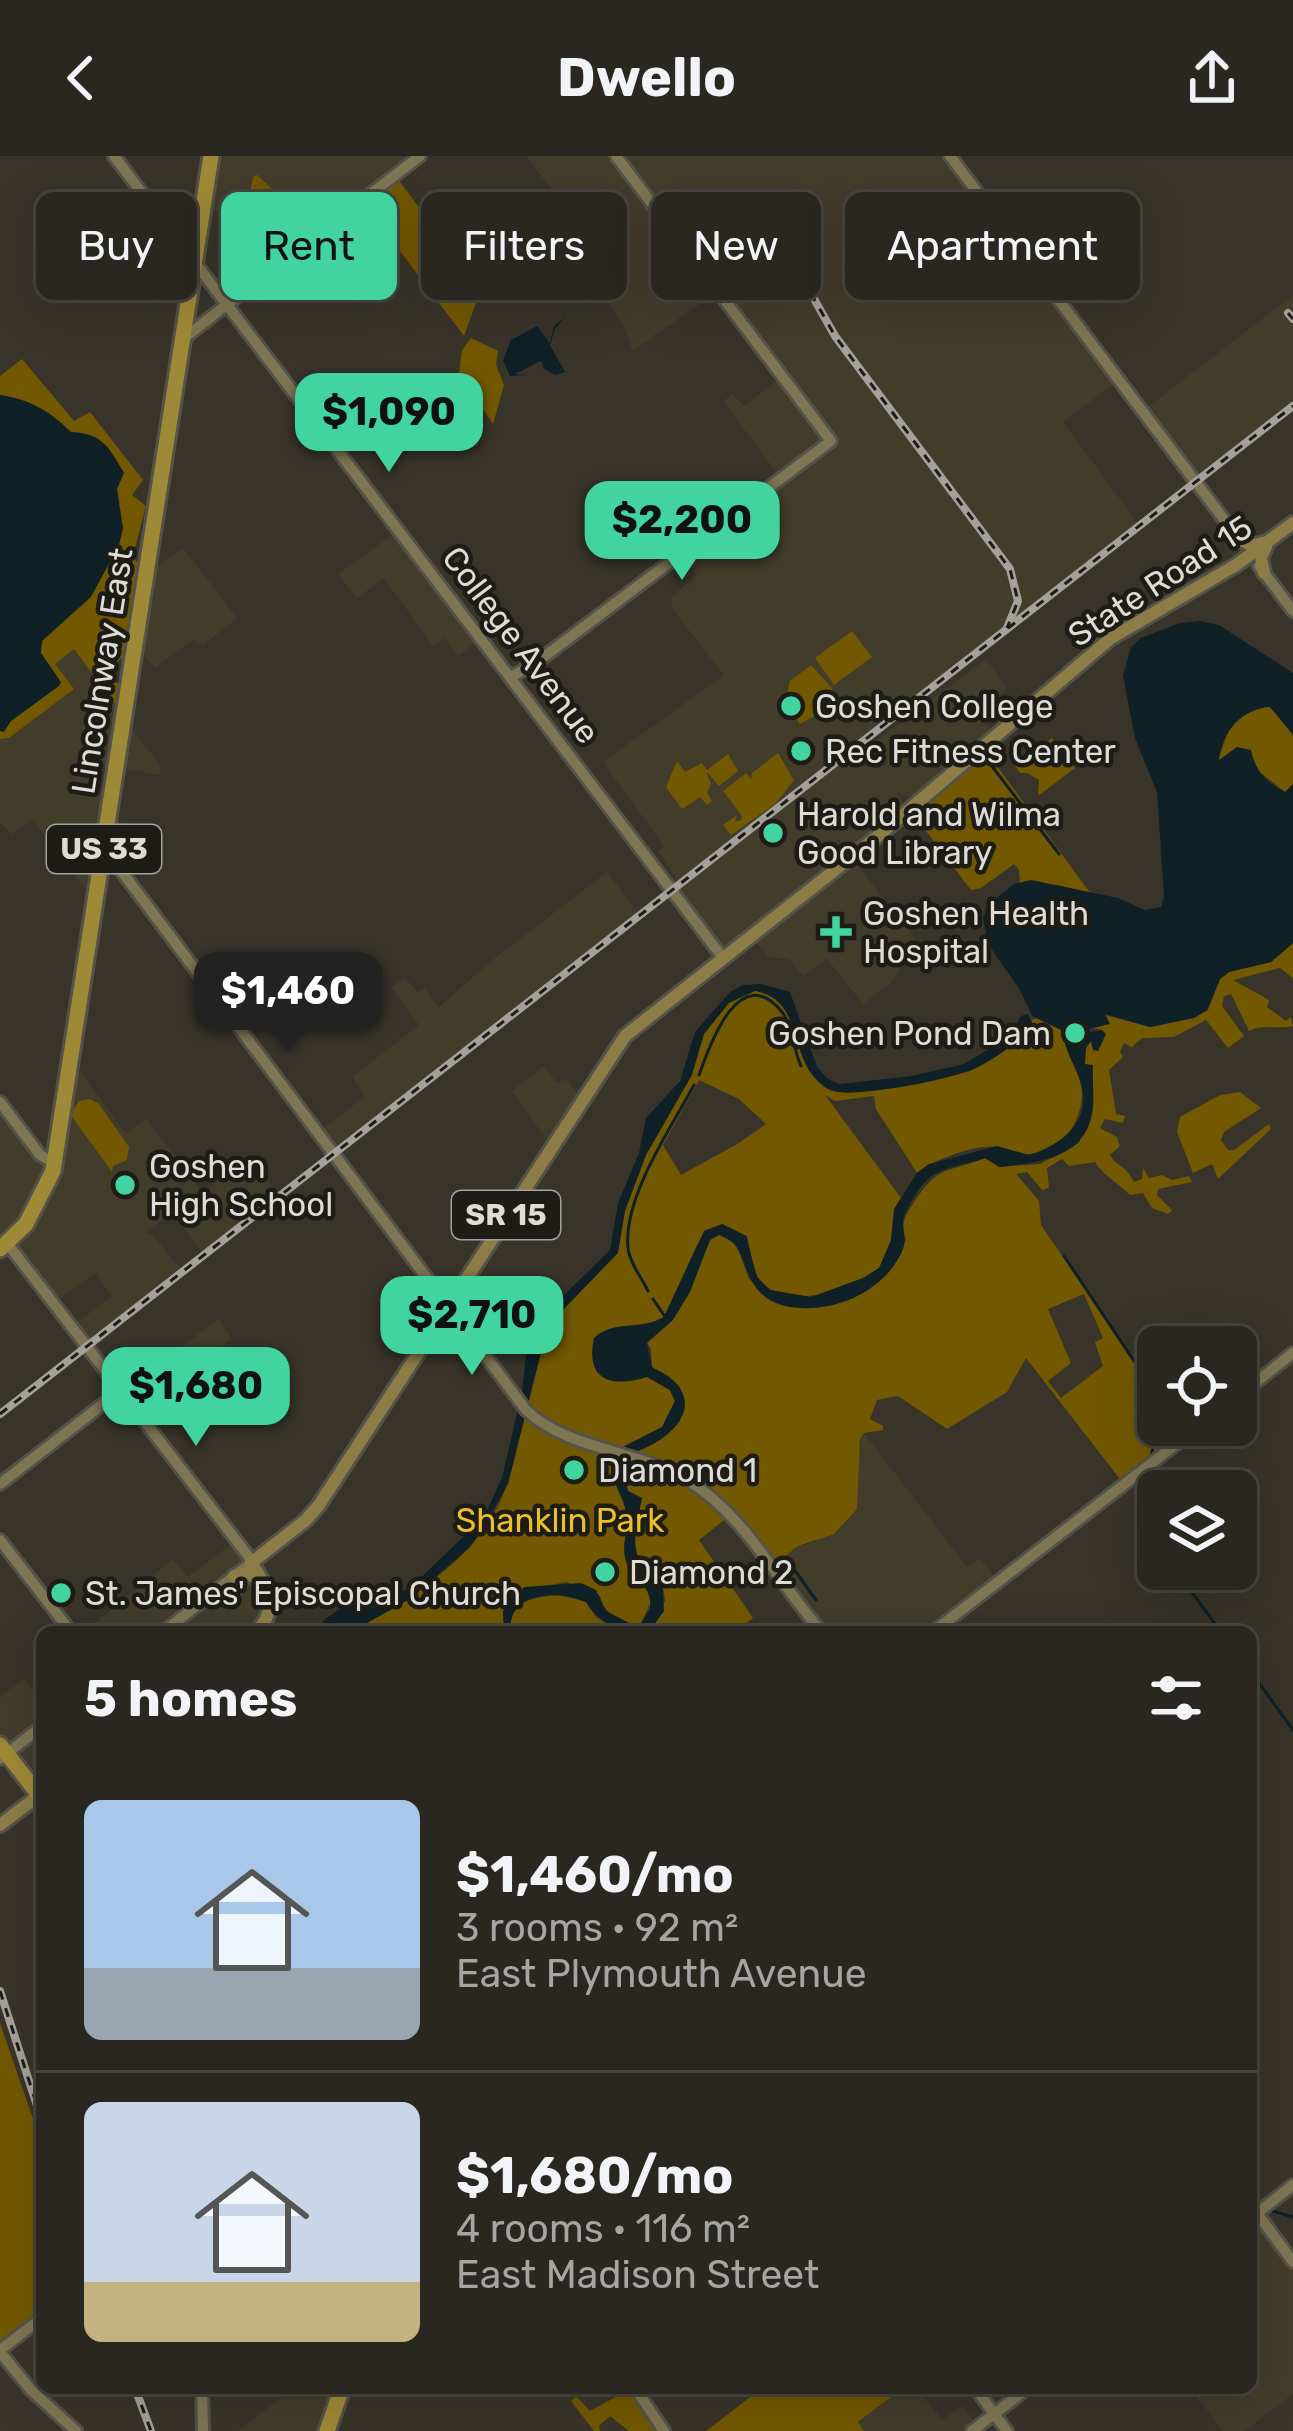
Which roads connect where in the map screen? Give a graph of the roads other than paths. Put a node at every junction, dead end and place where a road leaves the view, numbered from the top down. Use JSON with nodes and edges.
{"nodes":[{"id":1,"x":114,"y":156,"type":"edge"},
{"id":2,"x":211,"y":156,"type":"edge"},
{"id":3,"x":420,"y":156,"type":"edge"},
{"id":4,"x":616,"y":156,"type":"edge"},
{"id":5,"x":950,"y":156,"type":"edge"},
{"id":6,"x":147,"y":192,"type":"edge"},
{"id":7,"x":197,"y":216,"type":"edge"},
{"id":8,"x":197,"y":268,"type":"edge"},
{"id":9,"x":200,"y":280,"type":"junction"},
{"id":10,"x":228,"y":304,"type":"junction"},
{"id":11,"x":183,"y":339,"type":"junction"},
{"id":12,"x":1293,"y":523,"type":"edge"},
{"id":13,"x":1279,"y":534,"type":"junction"},
{"id":14,"x":1238,"y":538,"type":"junction"},
{"id":15,"x":1251,"y":555,"type":"junction"},
{"id":16,"x":1264,"y":572,"type":"junction"},
{"id":17,"x":1293,"y":611,"type":"edge"},
{"id":18,"x":512,"y":676,"type":"junction"},
{"id":19,"x":107,"y":858,"type":"junction"},
{"id":20,"x":723,"y":958,"type":"junction"},
{"id":21,"x":0,"y":1102,"type":"edge"},
{"id":22,"x":54,"y":1163,"type":"junction"},
{"id":23,"x":4,"y":1246,"type":"edge"},
{"id":24,"x":447,"y":1306,"type":"junction"},
{"id":25,"x":1293,"y":1354,"type":"edge"},
{"id":26,"x":1257,"y":1382,"type":"edge"},
{"id":27,"x":121,"y":1390,"type":"junction"},
{"id":28,"x":1174,"y":1446,"type":"edge"},
{"id":29,"x":0,"y":1484,"type":"edge"},
{"id":30,"x":0,"y":1540,"type":"edge"},
{"id":31,"x":251,"y":1563,"type":"junction"},
{"id":32,"x":234,"y":1576,"type":"junction"},
{"id":33,"x":256,"y":1578,"type":"junction"},
{"id":34,"x":66,"y":1626,"type":"edge"},
{"id":35,"x":171,"y":1626,"type":"edge"},
{"id":36,"x":256,"y":1626,"type":"edge"},
{"id":37,"x":260,"y":1626,"type":"edge"},
{"id":38,"x":818,"y":1626,"type":"edge"},
{"id":39,"x":941,"y":1626,"type":"edge"},
{"id":40,"x":36,"y":1730,"type":"edge"},
{"id":41,"x":2,"y":1752,"type":"edge"},
{"id":42,"x":36,"y":1792,"type":"edge"},
{"id":43,"x":36,"y":1802,"type":"edge"},
{"id":44,"x":36,"y":1802,"type":"edge"},
{"id":45,"x":0,"y":1828,"type":"edge"},
{"id":46,"x":1293,"y":2185,"type":"edge"},
{"id":47,"x":1257,"y":2209,"type":"edge"},
{"id":48,"x":1257,"y":2217,"type":"edge"},
{"id":49,"x":1293,"y":2262,"type":"edge"},
{"id":50,"x":36,"y":2323,"type":"edge"},
{"id":51,"x":0,"y":2351,"type":"edge"},
{"id":52,"x":36,"y":2394,"type":"edge"},
{"id":53,"x":36,"y":2394,"type":"edge"},
{"id":54,"x":202,"y":2394,"type":"edge"},
{"id":55,"x":340,"y":2394,"type":"edge"},
{"id":56,"x":639,"y":2394,"type":"edge"},
{"id":57,"x":979,"y":2394,"type":"edge"},
{"id":58,"x":1020,"y":2394,"type":"edge"},
{"id":59,"x":994,"y":2414,"type":"junction"},
{"id":60,"x":76,"y":2431,"type":"edge"},
{"id":61,"x":202,"y":2431,"type":"edge"},
{"id":62,"x":327,"y":2431,"type":"edge"},
{"id":63,"x":664,"y":2431,"type":"edge"},
{"id":64,"x":972,"y":2431,"type":"edge"},
{"id":65,"x":1007,"y":2431,"type":"edge"}],
"edges":[{"from":1,"to":6,"type":"main road"},
{"from":2,"to":7,"type":"highway","name":"Lincolnway East","number":"US 33"},
{"from":3,"to":10,"type":"main road"},
{"from":4,"to":18,"type":"main road"},
{"from":5,"to":14,"type":"main road"},
{"from":8,"to":9,"type":"highway","name":"Lincolnway East","number":"US 33"},
{"from":9,"to":10,"type":"main road","name":"College Avenue"},
{"from":9,"to":11,"type":"highway","name":"Lincolnway East","number":"US 33"},
{"from":10,"to":11,"type":"main road"},
{"from":10,"to":18,"type":"main road","name":"College Avenue"},
{"from":11,"to":19,"type":"highway","name":"Lincolnway East","number":"US 33"},
{"from":12,"to":13,"type":"main road","name":"State Road 15","number":"SR 15"},
{"from":13,"to":14,"type":"main road"},
{"from":13,"to":15,"type":"main road","name":"State Road 15","number":"SR 15"},
{"from":13,"to":16,"type":"main road"},
{"from":14,"to":15,"type":"main road"},
{"from":15,"to":16,"type":"main road"},
{"from":15,"to":20,"type":"main road","name":"State Road 15","number":"SR 15"},
{"from":16,"to":17,"type":"main road"},
{"from":18,"to":20,"type":"main road","name":"College Avenue"},
{"from":19,"to":22,"type":"highway","name":"Lincolnway East","number":"US 33"},
{"from":19,"to":24,"type":"main road"},
{"from":20,"to":24,"type":"main road","number":"SR 15"},
{"from":21,"to":22,"type":"main road"},
{"from":22,"to":23,"type":"highway","name":"Lincolnway East","number":"US 33"},
{"from":23,"to":27,"type":"main road"},
{"from":24,"to":31,"type":"main road","number":"SR 15"},
{"from":24,"to":38,"type":"main road"},
{"from":25,"to":26,"type":"main road"},
{"from":27,"to":29,"type":"main road"},
{"from":27,"to":31,"type":"main road"},
{"from":28,"to":39,"type":"main road"},
{"from":30,"to":34,"type":"main road"},
{"from":31,"to":32,"type":"main road"},
{"from":31,"to":33,"type":"main road"},
{"from":31,"to":37,"type":"main road"},
{"from":32,"to":33,"type":"main road"},
{"from":32,"to":35,"type":"main road"},
{"from":33,"to":36,"type":"main road"},
{"from":40,"to":41,"type":"main road"},
{"from":41,"to":42,"type":"highway"},
{"from":43,"to":45,"type":"main road"},
{"from":44,"to":45,"type":"main road"},
{"from":46,"to":47,"type":"main road"},
{"from":48,"to":49,"type":"main road"},
{"from":50,"to":51,"type":"main road"},
{"from":51,"to":52,"type":"main road"},
{"from":53,"to":60,"type":"main road"},
{"from":54,"to":61,"type":"main road"},
{"from":55,"to":62,"type":"highway"},
{"from":56,"to":63,"type":"main road"},
{"from":57,"to":59,"type":"main road"},
{"from":58,"to":59,"type":"main road"},
{"from":59,"to":64,"type":"main road"},
{"from":59,"to":65,"type":"main road"}]}
